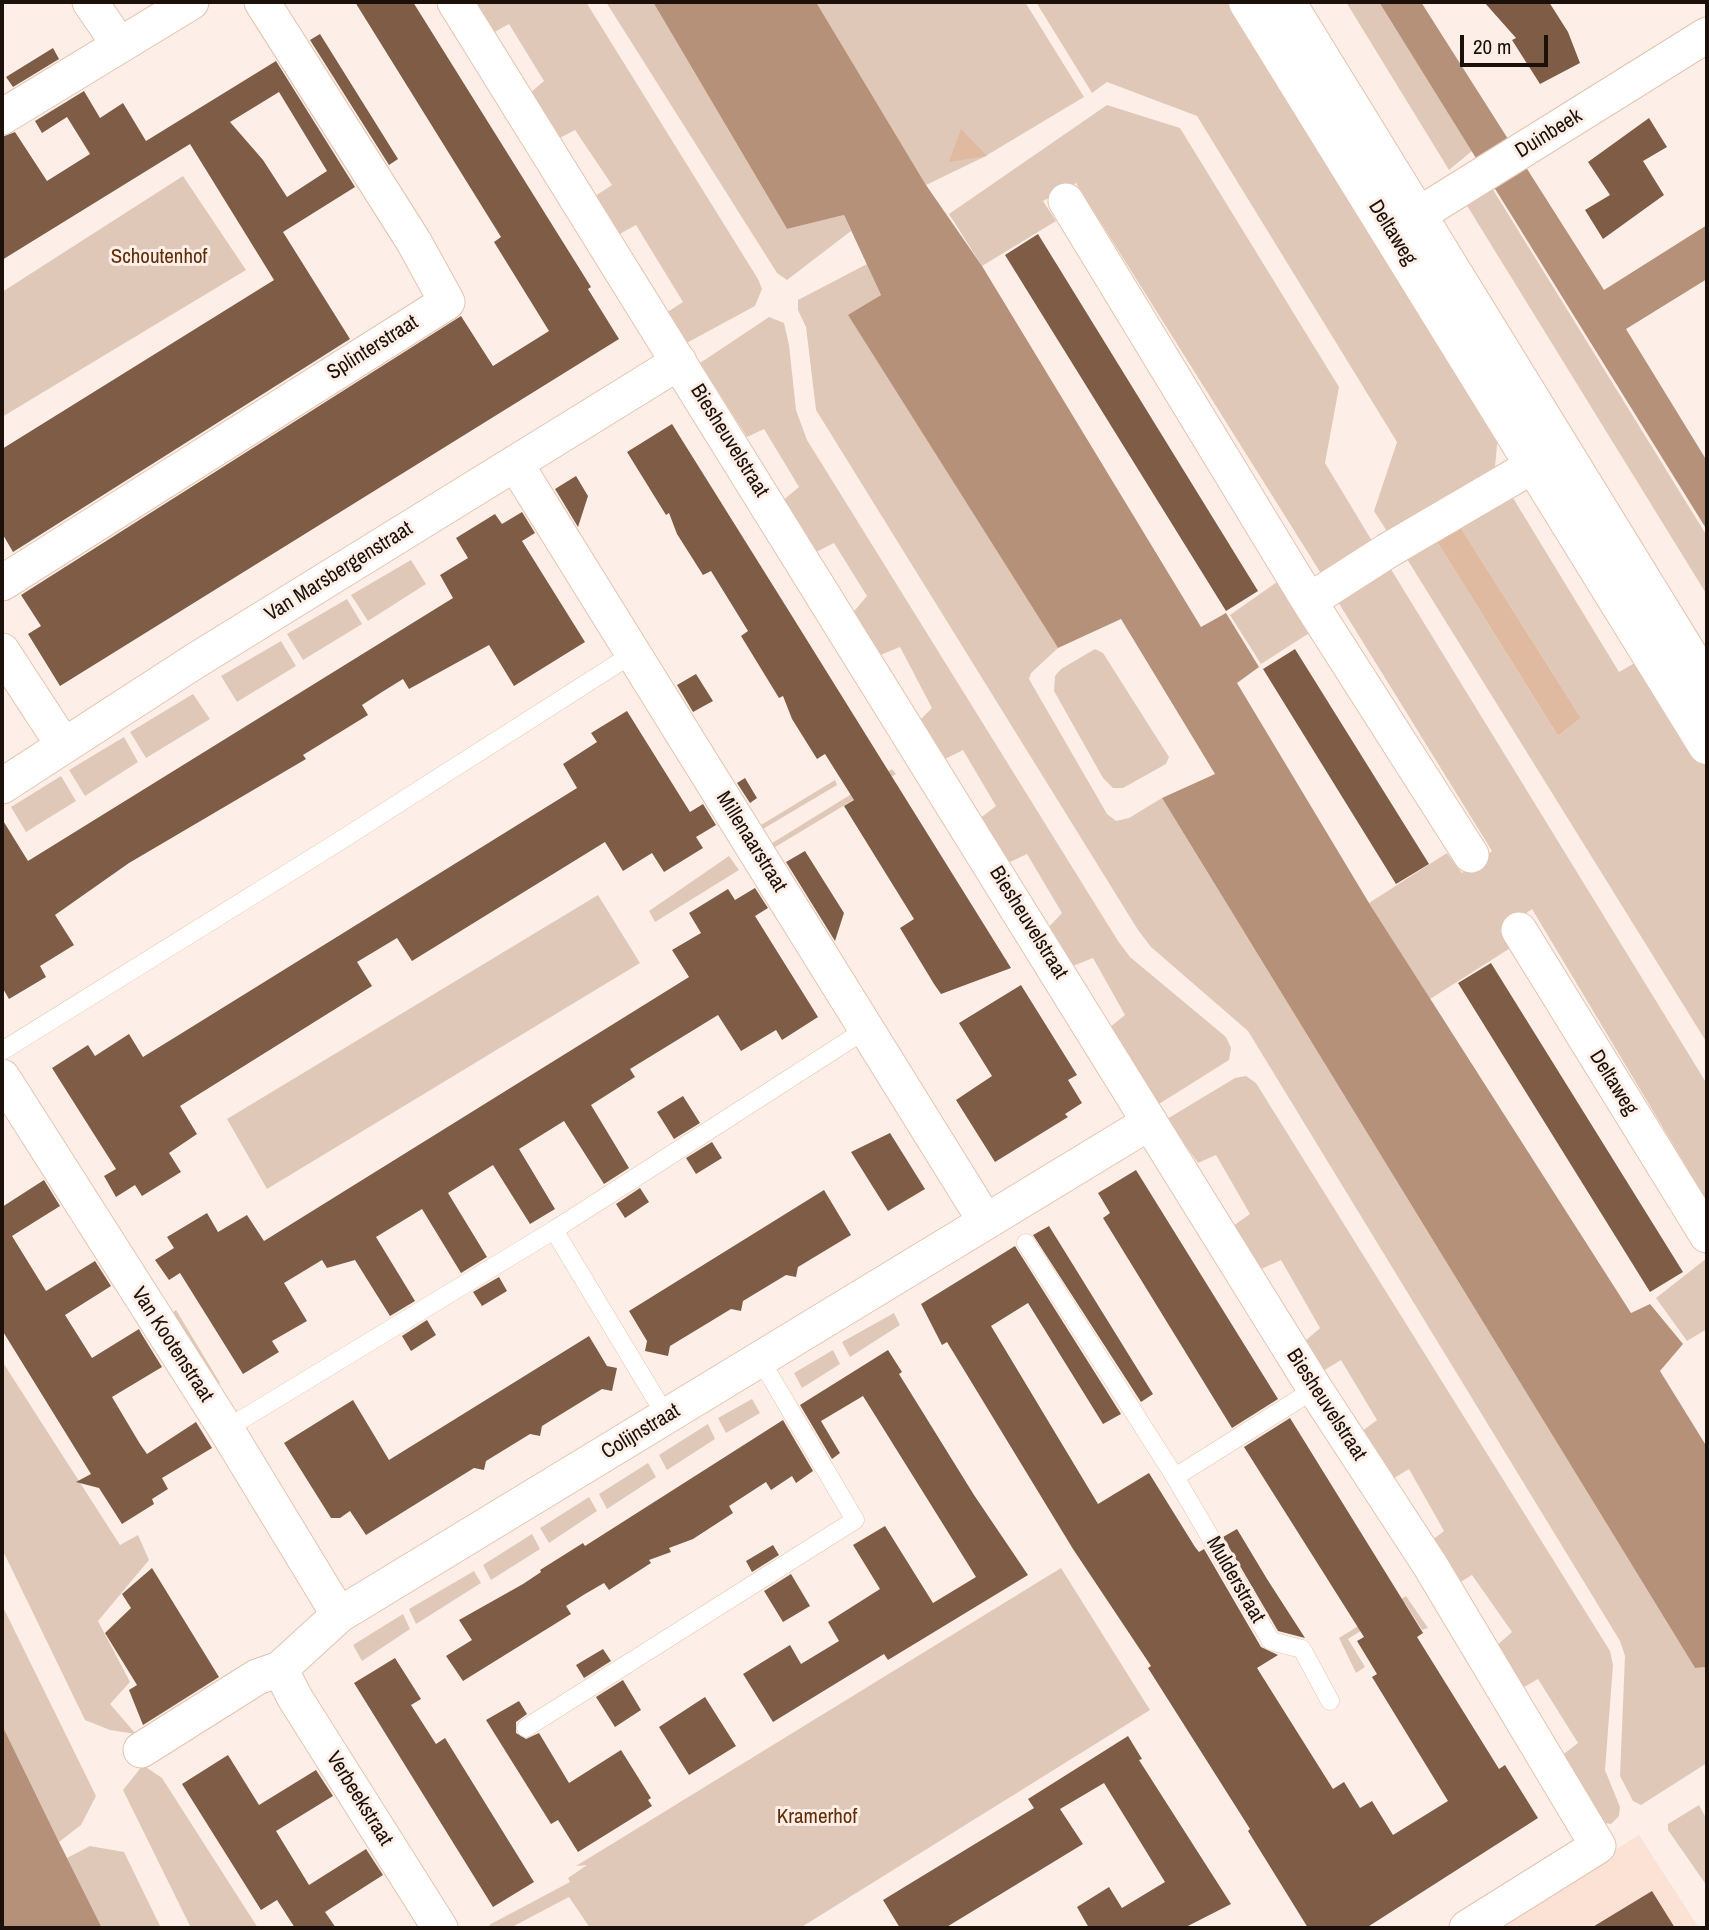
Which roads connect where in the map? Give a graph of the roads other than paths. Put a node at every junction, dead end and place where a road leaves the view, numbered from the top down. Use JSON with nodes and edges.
{"nodes":[{"id":1,"x":90,"y":2,"type":"edge"},
{"id":2,"x":191,"y":2,"type":"edge"},
{"id":3,"x":262,"y":2,"type":"edge"},
{"id":4,"x":455,"y":2,"type":"edge"},
{"id":5,"x":1248,"y":2,"type":"edge"},
{"id":6,"x":1286,"y":2,"type":"edge"},
{"id":7,"x":1707,"y":35,"type":"edge"},
{"id":8,"x":119,"y":44,"type":"junction"},
{"id":9,"x":2,"y":117,"type":"edge"},
{"id":10,"x":1066,"y":201,"type":"dead end"},
{"id":11,"x":1405,"y":223,"type":"junction"},
{"id":12,"x":679,"y":362,"type":"junction"},
{"id":13,"x":1548,"y":457,"type":"junction"},
{"id":14,"x":515,"y":463,"type":"junction"},
{"id":15,"x":2,"y":583,"type":"edge"},
{"id":16,"x":1309,"y":601,"type":"junction"},
{"id":17,"x":2,"y":651,"type":"edge"},
{"id":18,"x":634,"y":653,"type":"junction"},
{"id":19,"x":1707,"y":686,"type":"edge"},
{"id":20,"x":1707,"y":745,"type":"edge"},
{"id":21,"x":64,"y":747,"type":"junction"},
{"id":22,"x":2,"y":786,"type":"edge"},
{"id":23,"x":1471,"y":855,"type":"dead end"},
{"id":24,"x":1519,"y":930,"type":"dead end"},
{"id":25,"x":865,"y":1030,"type":"junction"},
{"id":26,"x":2,"y":1051,"type":"edge"},
{"id":27,"x":2,"y":1077,"type":"edge"},
{"id":28,"x":1150,"y":1122,"type":"junction"},
{"id":29,"x":986,"y":1222,"type":"junction"},
{"id":30,"x":554,"y":1230,"type":"junction"},
{"id":31,"x":1707,"y":1235,"type":"edge"},
{"id":32,"x":1026,"y":1243,"type":"dead end"},
{"id":33,"x":760,"y":1359,"type":"junction"},
{"id":34,"x":1315,"y":1389,"type":"junction"},
{"id":35,"x":666,"y":1416,"type":"junction"},
{"id":36,"x":226,"y":1429,"type":"junction"},
{"id":37,"x":1175,"y":1477,"type":"junction"},
{"id":38,"x":339,"y":1615,"type":"junction"},
{"id":39,"x":281,"y":1669,"type":"junction"},
{"id":40,"x":1330,"y":1702,"type":"dead end"},
{"id":41,"x":526,"y":1728,"type":"dead end"},
{"id":42,"x":141,"y":1750,"type":"dead end"},
{"id":43,"x":440,"y":1928,"type":"edge"},
{"id":44,"x":1467,"y":1928,"type":"edge"}],
"edges":[{"from":1,"to":8,"type":"street"},
{"from":2,"to":8,"type":"street"},
{"from":3,"to":15,"type":"street","name":"Splinterstraat"},
{"from":4,"to":12,"type":"street","name":"Biesheuvelstraat"},
{"from":5,"to":11,"type":"street","name":"Deltaweg"},
{"from":6,"to":11,"type":"street","name":"Deltaweg"},
{"from":7,"to":11,"type":"street","name":"Duinbeek"},
{"from":8,"to":9,"type":"street"},
{"from":10,"to":16,"type":"street"},
{"from":11,"to":13,"type":"street","name":"Deltaweg"},
{"from":12,"to":14,"type":"street","name":"Van Marsbergenstraat"},
{"from":12,"to":28,"type":"street","name":"Biesheuvelstraat"},
{"from":13,"to":16,"type":"street"},
{"from":13,"to":19,"type":"street","name":"Deltaweg"},
{"from":13,"to":20,"type":"street","name":"Deltaweg"},
{"from":14,"to":18,"type":"street","name":"Millenaarstraat"},
{"from":14,"to":21,"type":"street","name":"Van Marsbergenstraat"},
{"from":16,"to":23,"type":"street"},
{"from":17,"to":21,"type":"street"},
{"from":18,"to":25,"type":"street","name":"Millenaarstraat"},
{"from":18,"to":26,"type":"lane"},
{"from":21,"to":22,"type":"street","name":"Van Marsbergenstraat"},
{"from":24,"to":31,"type":"street","name":"Deltaweg"},
{"from":25,"to":29,"type":"street","name":"Millenaarstraat"},
{"from":25,"to":30,"type":"lane"},
{"from":27,"to":36,"type":"street","name":"Van Kootenstraat"},
{"from":28,"to":29,"type":"street","name":"Colijnstraat"},
{"from":28,"to":34,"type":"street","name":"Biesheuvelstraat"},
{"from":29,"to":33,"type":"street","name":"Colijnstraat"},
{"from":30,"to":35,"type":"lane"},
{"from":30,"to":36,"type":"lane"},
{"from":32,"to":37,"type":"lane","name":"Mulderstraat"},
{"from":33,"to":35,"type":"street","name":"Colijnstraat"},
{"from":33,"to":41,"type":"lane"},
{"from":34,"to":37,"type":"lane"},
{"from":34,"to":44,"type":"street","name":"Biesheuvelstraat"},
{"from":35,"to":38,"type":"street","name":"Colijnstraat"},
{"from":36,"to":38,"type":"street","name":"Van Kootenstraat"},
{"from":37,"to":40,"type":"lane","name":"Mulderstraat"},
{"from":38,"to":39,"type":"street","name":"Colijnstraat"},
{"from":39,"to":42,"type":"street","name":"Colijnstraat"},
{"from":39,"to":43,"type":"street","name":"Verbeekstraat"}]}
